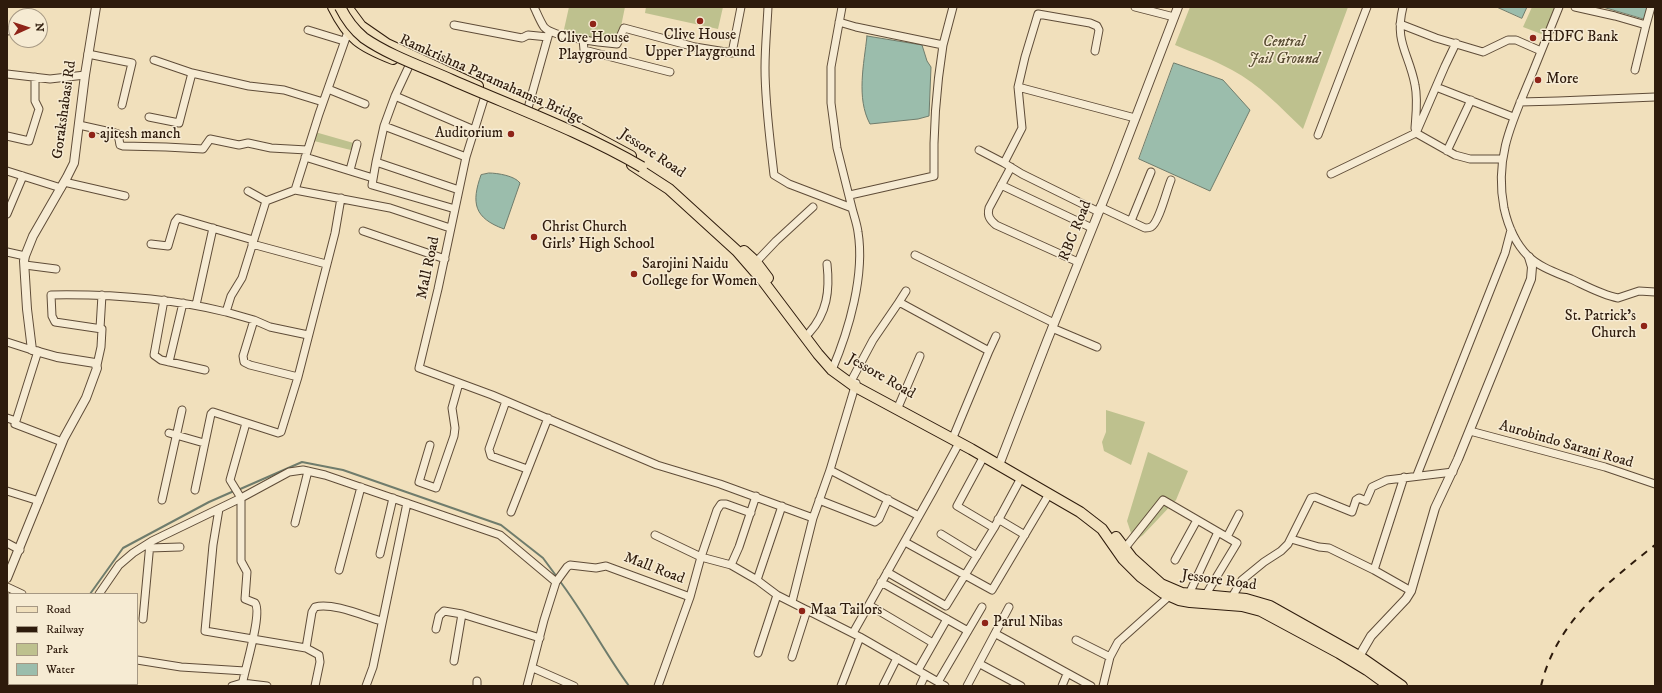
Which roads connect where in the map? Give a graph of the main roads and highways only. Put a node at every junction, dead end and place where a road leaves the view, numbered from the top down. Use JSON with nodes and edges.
{"nodes":[{"id":1,"x":333,"y":7,"type":"edge"},
{"id":2,"x":340,"y":7,"type":"edge"},
{"id":3,"x":347,"y":7,"type":"edge"},
{"id":4,"x":647,"y":170,"type":"junction"},
{"id":5,"x":665,"y":182,"type":"junction"},
{"id":6,"x":833,"y":368,"type":"junction"},
{"id":7,"x":853,"y":383,"type":"junction"},
{"id":8,"x":956,"y":439,"type":"junction"},
{"id":9,"x":1000,"y":463,"type":"junction"},
{"id":10,"x":1170,"y":593,"type":"junction"},
{"id":11,"x":1358,"y":659,"type":"junction"},
{"id":12,"x":1389,"y":686,"type":"edge"},
{"id":13,"x":1402,"y":686,"type":"edge"}],
"edges":[{"from":1,"to":4,"type":"main road","name":"Jessore Road"},
{"from":2,"to":4,"type":"main road","name":"Ramkrishna Paramahamsa Bridge","bridge":true},
{"from":3,"to":4,"type":"main road","name":"Jessore Road"},
{"from":4,"to":5,"type":"main road","name":"Jessore Road"},
{"from":5,"to":6,"type":"main road","name":"Jessore Road"},
{"from":5,"to":6,"type":"main road","name":"Jessore Road"},
{"from":6,"to":7,"type":"main road","name":"Jessore Road"},
{"from":7,"to":8,"type":"main road","name":"Jessore Road"},
{"from":7,"to":8,"type":"main road","name":"Jessore Road"},
{"from":8,"to":9,"type":"main road","name":"Jessore Road"},
{"from":8,"to":9,"type":"main road","name":"Jessore Road"},
{"from":9,"to":10,"type":"main road","name":"Jessore Road"},
{"from":9,"to":10,"type":"main road","name":"Jessore Road"},
{"from":10,"to":11,"type":"main road","name":"Jessore Road"},
{"from":10,"to":11,"type":"main road","name":"Jessore Road"},
{"from":11,"to":12,"type":"main road","name":"Jessore Road"},
{"from":11,"to":13,"type":"main road","name":"Jessore Road"}]}
